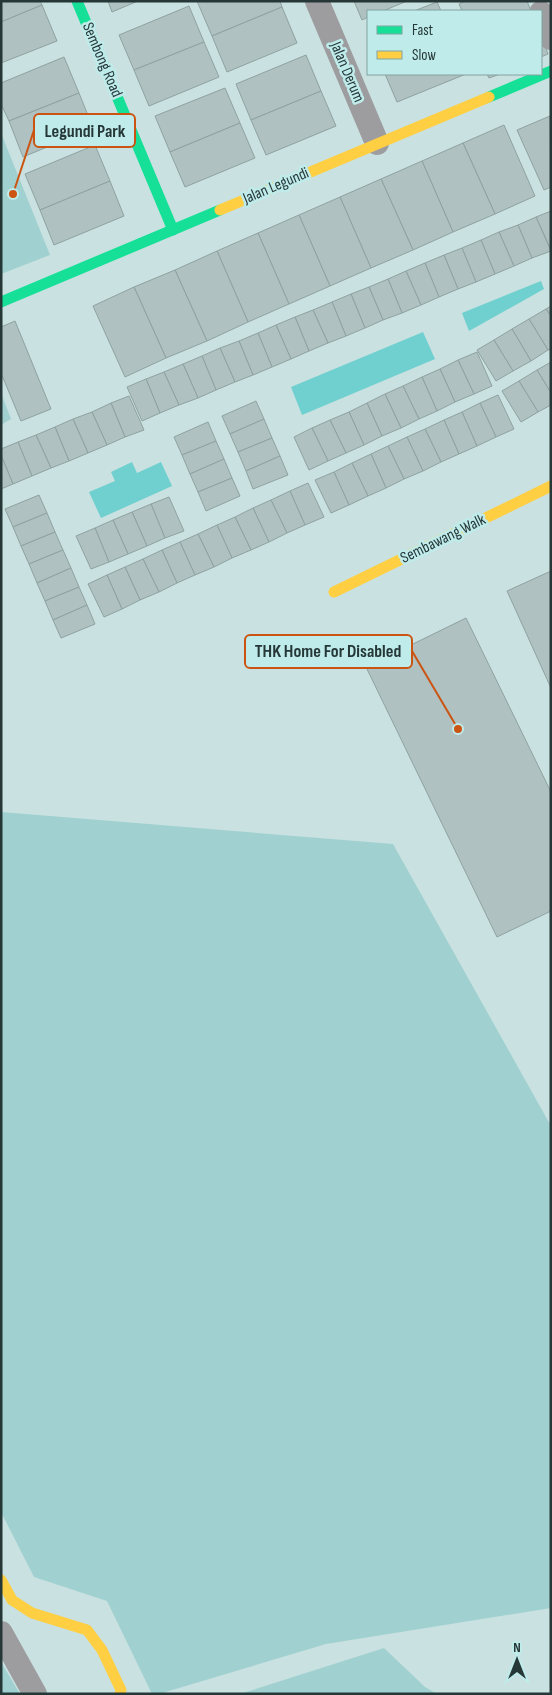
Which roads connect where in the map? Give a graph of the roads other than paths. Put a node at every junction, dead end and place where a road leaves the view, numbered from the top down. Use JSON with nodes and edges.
{"nodes":[{"id":1,"x":77,"y":1,"type":"edge"},
{"id":2,"x":317,"y":1,"type":"edge"},
{"id":3,"x":542,"y":17,"type":"edge"},
{"id":4,"x":551,"y":38,"type":"edge"},
{"id":5,"x":542,"y":75,"type":"edge"},
{"id":6,"x":378,"y":144,"type":"junction"},
{"id":7,"x":173,"y":230,"type":"junction"},
{"id":8,"x":1,"y":302,"type":"edge"},
{"id":9,"x":551,"y":486,"type":"edge"},
{"id":10,"x":334,"y":592,"type":"dead end"},
{"id":11,"x":1,"y":1580,"type":"edge"},
{"id":12,"x":1,"y":1633,"type":"edge"},
{"id":13,"x":35,"y":1694,"type":"edge"},
{"id":14,"x":120,"y":1694,"type":"edge"}],
"edges":[{"from":1,"to":7,"type":"street","name":"Sembong Road"},
{"from":2,"to":6,"type":"street","name":"Jalan Derum"},
{"from":3,"to":4,"type":"street"},
{"from":5,"to":6,"type":"street","name":"Jalan Legundi"},
{"from":6,"to":7,"type":"street","name":"Jalan Legundi"},
{"from":7,"to":8,"type":"street","name":"Jalan Legundi"},
{"from":9,"to":10,"type":"street","name":"Sembawang Walk"},
{"from":11,"to":14,"type":"street"},
{"from":12,"to":13,"type":"street"}]}
